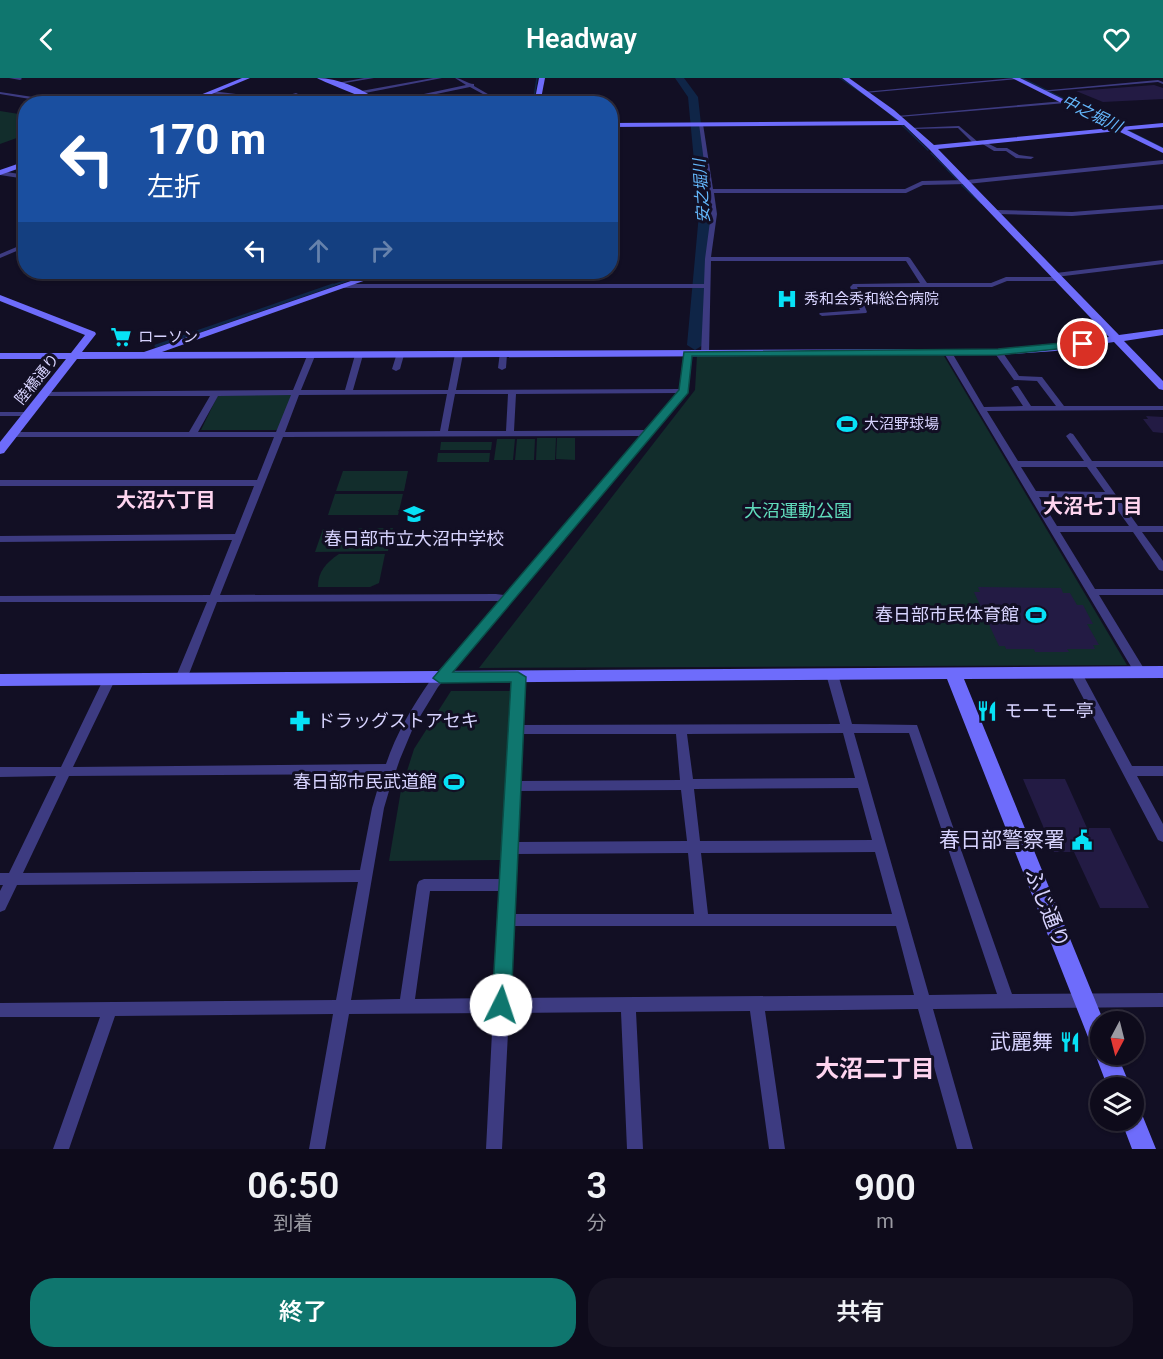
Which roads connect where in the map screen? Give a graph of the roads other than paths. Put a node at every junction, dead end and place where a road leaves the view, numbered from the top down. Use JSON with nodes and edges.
{"nodes":[{"id":1,"x":11,"y":78,"type":"edge"},
{"id":2,"x":247,"y":78,"type":"edge"},
{"id":3,"x":320,"y":78,"type":"edge"},
{"id":4,"x":372,"y":78,"type":"edge"},
{"id":5,"x":440,"y":78,"type":"edge"},
{"id":6,"x":457,"y":78,"type":"edge"},
{"id":7,"x":542,"y":78,"type":"edge"},
{"id":8,"x":845,"y":78,"type":"edge"},
{"id":9,"x":20,"y":79,"type":"edge"},
{"id":10,"x":1016,"y":79,"type":"edge"},
{"id":11,"x":339,"y":83,"type":"junction"},
{"id":12,"x":1163,"y":83,"type":"edge"},
{"id":13,"x":473,"y":85,"type":"junction"},
{"id":14,"x":1045,"y":91,"type":"junction"},
{"id":15,"x":212,"y":92,"type":"junction"},
{"id":16,"x":865,"y":92,"type":"junction"},
{"id":17,"x":0,"y":93,"type":"edge"},
{"id":18,"x":362,"y":93,"type":"junction"},
{"id":19,"x":296,"y":94,"type":"dead end"},
{"id":20,"x":20,"y":96,"type":"edge"},
{"id":21,"x":202,"y":96,"type":"edge"},
{"id":22,"x":243,"y":96,"type":"edge"},
{"id":23,"x":289,"y":96,"type":"edge"},
{"id":24,"x":349,"y":96,"type":"edge"},
{"id":25,"x":367,"y":96,"type":"edge"},
{"id":26,"x":416,"y":96,"type":"edge"},
{"id":27,"x":489,"y":96,"type":"edge"},
{"id":28,"x":539,"y":96,"type":"edge"},
{"id":29,"x":1064,"y":102,"type":"junction"},
{"id":30,"x":899,"y":116,"type":"junction"},
{"id":31,"x":701,"y":124,"type":"junction"},
{"id":32,"x":618,"y":125,"type":"edge"},
{"id":33,"x":909,"y":125,"type":"junction"},
{"id":34,"x":1163,"y":125,"type":"edge"},
{"id":35,"x":1117,"y":129,"type":"junction"},
{"id":36,"x":980,"y":142,"type":"junction"},
{"id":37,"x":932,"y":147,"type":"junction"},
{"id":38,"x":1163,"y":151,"type":"edge"},
{"id":39,"x":1031,"y":157,"type":"dead end"},
{"id":40,"x":1163,"y":162,"type":"edge"},
{"id":41,"x":18,"y":166,"type":"edge"},
{"id":42,"x":0,"y":173,"type":"edge"},
{"id":43,"x":18,"y":176,"type":"edge"},
{"id":44,"x":967,"y":182,"type":"junction"},
{"id":45,"x":712,"y":191,"type":"junction"},
{"id":46,"x":1163,"y":207,"type":"edge"},
{"id":47,"x":997,"y":212,"type":"junction"},
{"id":48,"x":18,"y":248,"type":"edge"},
{"id":49,"x":0,"y":256,"type":"edge"},
{"id":50,"x":708,"y":259,"type":"junction"},
{"id":51,"x":1163,"y":262,"type":"edge"},
{"id":52,"x":1058,"y":277,"type":"junction"},
{"id":53,"x":363,"y":279,"type":"edge"},
{"id":54,"x":925,"y":285,"type":"junction"},
{"id":55,"x":342,"y":286,"type":"junction"},
{"id":56,"x":706,"y":286,"type":"junction"},
{"id":57,"x":0,"y":298,"type":"edge"},
{"id":58,"x":822,"y":314,"type":"dead end"},
{"id":59,"x":1163,"y":332,"type":"edge"},
{"id":60,"x":1118,"y":339,"type":"junction"},
{"id":61,"x":998,"y":352,"type":"junction"},
{"id":62,"x":948,"y":353,"type":"junction"},
{"id":63,"x":459,"y":354,"type":"junction"},
{"id":64,"x":503,"y":354,"type":"junction"},
{"id":65,"x":688,"y":354,"type":"junction"},
{"id":66,"x":705,"y":354,"type":"junction"},
{"id":67,"x":359,"y":355,"type":"junction"},
{"id":68,"x":400,"y":355,"type":"junction"},
{"id":69,"x":0,"y":356,"type":"edge"},
{"id":70,"x":76,"y":356,"type":"junction"},
{"id":71,"x":144,"y":356,"type":"junction"},
{"id":72,"x":311,"y":356,"type":"junction"},
{"id":73,"x":502,"y":368,"type":"dead end"},
{"id":74,"x":396,"y":369,"type":"dead end"},
{"id":75,"x":1163,"y":387,"type":"edge"},
{"id":76,"x":1015,"y":388,"type":"dead end"},
{"id":77,"x":684,"y":391,"type":"junction"},
{"id":78,"x":452,"y":392,"type":"junction"},
{"id":79,"x":512,"y":392,"type":"junction"},
{"id":80,"x":215,"y":393,"type":"junction"},
{"id":81,"x":297,"y":393,"type":"junction"},
{"id":82,"x":348,"y":393,"type":"junction"},
{"id":83,"x":44,"y":394,"type":"junction"},
{"id":84,"x":1163,"y":408,"type":"edge"},
{"id":85,"x":982,"y":409,"type":"junction"},
{"id":86,"x":1029,"y":409,"type":"junction"},
{"id":87,"x":1062,"y":409,"type":"junction"},
{"id":88,"x":0,"y":414,"type":"edge"},
{"id":89,"x":28,"y":414,"type":"junction"},
{"id":90,"x":444,"y":432,"type":"junction"},
{"id":91,"x":194,"y":433,"type":"junction"},
{"id":92,"x":280,"y":433,"type":"junction"},
{"id":93,"x":510,"y":433,"type":"junction"},
{"id":94,"x":648,"y":433,"type":"junction"},
{"id":95,"x":12,"y":435,"type":"junction"},
{"id":96,"x":1070,"y":436,"type":"dead end"},
{"id":97,"x":0,"y":450,"type":"edge"},
{"id":98,"x":1016,"y":464,"type":"junction"},
{"id":99,"x":1090,"y":464,"type":"junction"},
{"id":100,"x":1163,"y":464,"type":"edge"},
{"id":101,"x":0,"y":483,"type":"edge"},
{"id":102,"x":260,"y":483,"type":"junction"},
{"id":103,"x":1035,"y":494,"type":"junction"},
{"id":104,"x":1112,"y":495,"type":"junction"},
{"id":105,"x":1054,"y":529,"type":"junction"},
{"id":106,"x":1163,"y":529,"type":"edge"},
{"id":107,"x":1137,"y":530,"type":"junction"},
{"id":108,"x":238,"y":537,"type":"junction"},
{"id":109,"x":0,"y":539,"type":"edge"},
{"id":110,"x":1163,"y":568,"type":"edge"},
{"id":111,"x":1092,"y":592,"type":"junction"},
{"id":112,"x":1163,"y":592,"type":"edge"},
{"id":113,"x":213,"y":598,"type":"junction"},
{"id":114,"x":0,"y":599,"type":"edge"},
{"id":115,"x":506,"y":599,"type":"junction"},
{"id":116,"x":1140,"y":672,"type":"junction"},
{"id":117,"x":1163,"y":672,"type":"edge"},
{"id":118,"x":953,"y":673,"type":"junction"},
{"id":119,"x":1076,"y":673,"type":"junction"},
{"id":120,"x":832,"y":674,"type":"junction"},
{"id":121,"x":518,"y":677,"type":"junction"},
{"id":122,"x":440,"y":678,"type":"junction"},
{"id":123,"x":181,"y":679,"type":"junction"},
{"id":124,"x":0,"y":680,"type":"edge"},
{"id":125,"x":109,"y":680,"type":"junction"},
{"id":126,"x":847,"y":728,"type":"junction"},
{"id":127,"x":681,"y":729,"type":"junction"},
{"id":128,"x":515,"y":730,"type":"junction"},
{"id":129,"x":388,"y":769,"type":"junction"},
{"id":130,"x":65,"y":771,"type":"junction"},
{"id":131,"x":1130,"y":771,"type":"junction"},
{"id":132,"x":1163,"y":771,"type":"edge"},
{"id":133,"x":0,"y":772,"type":"edge"},
{"id":134,"x":862,"y":783,"type":"junction"},
{"id":135,"x":686,"y":785,"type":"junction"},
{"id":136,"x":512,"y":786,"type":"junction"},
{"id":137,"x":1163,"y":836,"type":"edge"},
{"id":138,"x":880,"y":846,"type":"junction"},
{"id":139,"x":693,"y":847,"type":"junction"},
{"id":140,"x":510,"y":848,"type":"junction"},
{"id":141,"x":365,"y":876,"type":"junction"},
{"id":142,"x":7,"y":879,"type":"edge"},
{"id":143,"x":508,"y":885,"type":"junction"},
{"id":144,"x":0,"y":906,"type":"edge"},
{"id":145,"x":507,"y":920,"type":"junction"},
{"id":146,"x":702,"y":920,"type":"junction"},
{"id":147,"x":901,"y":920,"type":"junction"},
{"id":148,"x":1007,"y":1000,"type":"junction"},
{"id":149,"x":1163,"y":1000,"type":"edge"},
{"id":150,"x":924,"y":1001,"type":"junction"},
{"id":151,"x":1084,"y":1001,"type":"junction"},
{"id":152,"x":628,"y":1004,"type":"junction"},
{"id":153,"x":756,"y":1004,"type":"junction"},
{"id":154,"x":407,"y":1005,"type":"junction"},
{"id":155,"x":501,"y":1005,"type":"junction"},
{"id":156,"x":342,"y":1006,"type":"junction"},
{"id":157,"x":110,"y":1009,"type":"junction"},
{"id":158,"x":0,"y":1010,"type":"edge"},
{"id":159,"x":1090,"y":1015,"type":"edge"},
{"id":160,"x":1137,"y":1131,"type":"edge"},
{"id":161,"x":61,"y":1149,"type":"edge"},
{"id":162,"x":318,"y":1149,"type":"edge"},
{"id":163,"x":494,"y":1149,"type":"edge"},
{"id":164,"x":635,"y":1149,"type":"edge"},
{"id":165,"x":777,"y":1149,"type":"edge"},
{"id":166,"x":965,"y":1149,"type":"edge"},
{"id":167,"x":1144,"y":1149,"type":"edge"}],
"edges":[{"from":1,"to":9,"type":"street"},
{"from":2,"to":15,"type":"street"},
{"from":3,"to":11,"type":"street"},
{"from":4,"to":11,"type":"street"},
{"from":5,"to":18,"type":"street"},
{"from":6,"to":13,"type":"street"},
{"from":7,"to":28,"type":"street"},
{"from":8,"to":16,"type":"street"},
{"from":10,"to":14,"type":"street"},
{"from":10,"to":16,"type":"street"},
{"from":11,"to":18,"type":"street"},
{"from":12,"to":14,"type":"street"},
{"from":13,"to":26,"type":"street"},
{"from":13,"to":27,"type":"street"},
{"from":14,"to":29,"type":"street"},
{"from":15,"to":21,"type":"street"},
{"from":15,"to":22,"type":"street"},
{"from":16,"to":30,"type":"street"},
{"from":17,"to":20,"type":"street"},
{"from":18,"to":24,"type":"street"},
{"from":18,"to":25,"type":"street"},
{"from":19,"to":23,"type":"street"},
{"from":29,"to":30,"type":"street"},
{"from":29,"to":35,"type":"street"},
{"from":30,"to":33,"type":"street"},
{"from":31,"to":32,"type":"street"},
{"from":31,"to":33,"type":"street"},
{"from":31,"to":45,"type":"street"},
{"from":33,"to":36,"type":"street"},
{"from":33,"to":37,"type":"street"},
{"from":34,"to":35,"type":"street"},
{"from":35,"to":36,"type":"street"},
{"from":35,"to":38,"type":"street"},
{"from":36,"to":37,"type":"street"},
{"from":36,"to":39,"type":"street"},
{"from":37,"to":44,"type":"street"},
{"from":40,"to":44,"type":"street"},
{"from":41,"to":42,"type":"street"},
{"from":42,"to":43,"type":"street"},
{"from":44,"to":45,"type":"street"},
{"from":44,"to":47,"type":"street"},
{"from":45,"to":50,"type":"street"},
{"from":46,"to":47,"type":"street"},
{"from":47,"to":52,"type":"street"},
{"from":48,"to":49,"type":"street"},
{"from":50,"to":54,"type":"street"},
{"from":50,"to":56,"type":"street"},
{"from":51,"to":52,"type":"street"},
{"from":52,"to":54,"type":"street"},
{"from":52,"to":60,"type":"street"},
{"from":53,"to":55,"type":"street"},
{"from":54,"to":58,"type":"street"},
{"from":55,"to":56,"type":"street"},
{"from":55,"to":71,"type":"street"},
{"from":56,"to":66,"type":"street"},
{"from":57,"to":70,"type":"street","name":"陸橋通り"},
{"from":59,"to":60,"type":"street"},
{"from":60,"to":61,"type":"street"},
{"from":60,"to":75,"type":"street"},
{"from":61,"to":62,"type":"street"},
{"from":61,"to":87,"type":"street"},
{"from":62,"to":66,"type":"street"},
{"from":62,"to":85,"type":"street"},
{"from":63,"to":64,"type":"street"},
{"from":63,"to":68,"type":"street"},
{"from":63,"to":78,"type":"street"},
{"from":64,"to":65,"type":"street"},
{"from":64,"to":73,"type":"street"},
{"from":65,"to":66,"type":"street"},
{"from":65,"to":77,"type":"street"},
{"from":67,"to":68,"type":"street"},
{"from":67,"to":72,"type":"street"},
{"from":67,"to":82,"type":"street"},
{"from":68,"to":74,"type":"street"},
{"from":69,"to":70,"type":"street"},
{"from":70,"to":71,"type":"street"},
{"from":70,"to":83,"type":"street","name":"陸橋通り"},
{"from":71,"to":72,"type":"street"},
{"from":72,"to":81,"type":"street"},
{"from":76,"to":86,"type":"street"},
{"from":77,"to":79,"type":"street"},
{"from":77,"to":94,"type":"street"},
{"from":78,"to":79,"type":"street"},
{"from":78,"to":82,"type":"street"},
{"from":78,"to":90,"type":"street"},
{"from":79,"to":93,"type":"street"},
{"from":80,"to":81,"type":"street"},
{"from":80,"to":83,"type":"street"},
{"from":80,"to":91,"type":"street"},
{"from":81,"to":82,"type":"street"},
{"from":81,"to":92,"type":"street"},
{"from":83,"to":89,"type":"street","name":"陸橋通り"},
{"from":84,"to":87,"type":"street"},
{"from":85,"to":86,"type":"street"},
{"from":85,"to":98,"type":"street"},
{"from":86,"to":87,"type":"street"},
{"from":88,"to":89,"type":"street"},
{"from":89,"to":95,"type":"street","name":"陸橋通り"},
{"from":90,"to":92,"type":"street"},
{"from":90,"to":93,"type":"street"},
{"from":91,"to":92,"type":"street"},
{"from":91,"to":95,"type":"street"},
{"from":92,"to":102,"type":"street"},
{"from":93,"to":94,"type":"street"},
{"from":94,"to":115,"type":"street"},
{"from":95,"to":97,"type":"street","name":"陸橋通り"},
{"from":96,"to":99,"type":"street"},
{"from":98,"to":99,"type":"street"},
{"from":98,"to":103,"type":"street"},
{"from":99,"to":100,"type":"street"},
{"from":99,"to":104,"type":"street"},
{"from":101,"to":102,"type":"street"},
{"from":102,"to":108,"type":"street"},
{"from":103,"to":104,"type":"street"},
{"from":103,"to":105,"type":"street"},
{"from":104,"to":107,"type":"street"},
{"from":105,"to":107,"type":"street"},
{"from":105,"to":111,"type":"street"},
{"from":106,"to":107,"type":"street"},
{"from":107,"to":110,"type":"street"},
{"from":108,"to":109,"type":"street"},
{"from":108,"to":113,"type":"street"},
{"from":111,"to":112,"type":"street"},
{"from":111,"to":116,"type":"street"},
{"from":113,"to":114,"type":"street"},
{"from":113,"to":115,"type":"street"},
{"from":113,"to":123,"type":"street"},
{"from":115,"to":122,"type":"street"},
{"from":116,"to":117,"type":"street"},
{"from":116,"to":119,"type":"street"},
{"from":118,"to":119,"type":"street"},
{"from":118,"to":120,"type":"street"},
{"from":118,"to":151,"type":"street","name":"ふじ通り"},
{"from":119,"to":131,"type":"street"},
{"from":120,"to":121,"type":"street"},
{"from":120,"to":126,"type":"street"},
{"from":121,"to":122,"type":"street"},
{"from":121,"to":128,"type":"street"},
{"from":122,"to":123,"type":"street"},
{"from":122,"to":129,"type":"street"},
{"from":123,"to":125,"type":"street"},
{"from":124,"to":125,"type":"street"},
{"from":125,"to":130,"type":"street"},
{"from":126,"to":127,"type":"street"},
{"from":126,"to":134,"type":"street"},
{"from":126,"to":148,"type":"street"},
{"from":127,"to":128,"type":"street"},
{"from":127,"to":135,"type":"street"},
{"from":128,"to":136,"type":"street"},
{"from":129,"to":130,"type":"street"},
{"from":129,"to":141,"type":"street"},
{"from":130,"to":133,"type":"street"},
{"from":130,"to":142,"type":"street"},
{"from":131,"to":132,"type":"street"},
{"from":131,"to":137,"type":"street"},
{"from":134,"to":135,"type":"street"},
{"from":134,"to":138,"type":"street"},
{"from":135,"to":136,"type":"street"},
{"from":135,"to":139,"type":"street"},
{"from":136,"to":140,"type":"street"},
{"from":138,"to":139,"type":"street"},
{"from":138,"to":147,"type":"street"},
{"from":139,"to":140,"type":"street"},
{"from":139,"to":146,"type":"street"},
{"from":140,"to":143,"type":"street"},
{"from":141,"to":142,"type":"street"},
{"from":141,"to":156,"type":"street"},
{"from":142,"to":144,"type":"street"},
{"from":143,"to":145,"type":"street"},
{"from":143,"to":154,"type":"street"},
{"from":145,"to":146,"type":"street"},
{"from":145,"to":155,"type":"street"},
{"from":146,"to":147,"type":"street"},
{"from":147,"to":150,"type":"street"},
{"from":148,"to":150,"type":"street"},
{"from":148,"to":151,"type":"street"},
{"from":149,"to":151,"type":"street"},
{"from":150,"to":153,"type":"street"},
{"from":150,"to":166,"type":"street"},
{"from":151,"to":159,"type":"street","name":"ふじ通り"},
{"from":152,"to":153,"type":"street"},
{"from":152,"to":155,"type":"street"},
{"from":152,"to":164,"type":"street"},
{"from":153,"to":165,"type":"street"},
{"from":154,"to":155,"type":"street"},
{"from":154,"to":156,"type":"street"},
{"from":155,"to":163,"type":"street"},
{"from":156,"to":157,"type":"street"},
{"from":156,"to":162,"type":"street"},
{"from":157,"to":158,"type":"street"},
{"from":157,"to":161,"type":"street"},
{"from":160,"to":167,"type":"street"}]}
